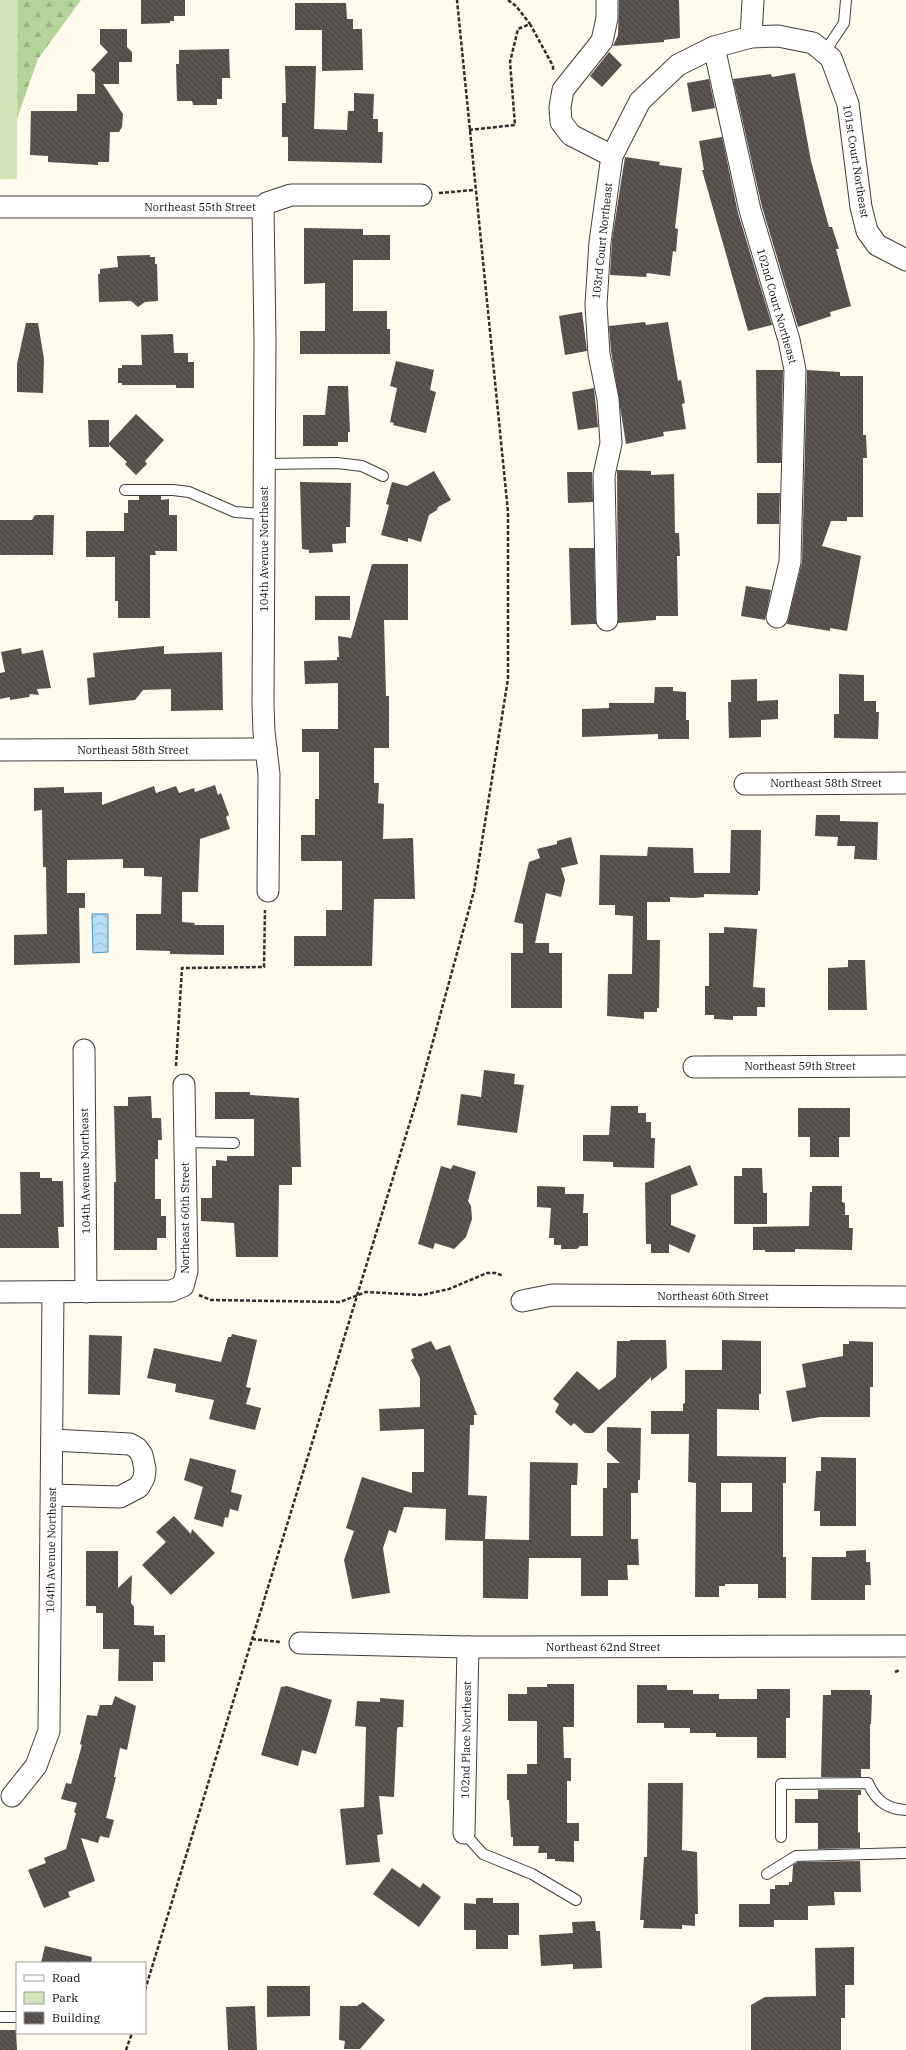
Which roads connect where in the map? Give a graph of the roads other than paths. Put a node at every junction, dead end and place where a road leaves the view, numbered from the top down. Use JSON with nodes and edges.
{"nodes":[{"id":1,"x":607,"y":0,"type":"edge"},
{"id":2,"x":753,"y":0,"type":"edge"},
{"id":3,"x":846,"y":0,"type":"edge"},
{"id":4,"x":751,"y":37,"type":"junction"},
{"id":5,"x":714,"y":47,"type":"junction"},
{"id":6,"x":824,"y":53,"type":"junction"},
{"id":7,"x":612,"y":156,"type":"junction"},
{"id":8,"x":429,"y":194,"type":"road end"},
{"id":9,"x":0,"y":207,"type":"edge"},
{"id":10,"x":263,"y":207,"type":"junction"},
{"id":11,"x":906,"y":260,"type":"edge"},
{"id":12,"x":264,"y":464,"type":"junction"},
{"id":13,"x":383,"y":476,"type":"dead end"},
{"id":14,"x":125,"y":490,"type":"dead end"},
{"id":15,"x":264,"y":514,"type":"junction"},
{"id":16,"x":778,"y":617,"type":"dead end"},
{"id":17,"x":607,"y":620,"type":"dead end"},
{"id":18,"x":266,"y":749,"type":"junction"},
{"id":19,"x":0,"y":750,"type":"edge"},
{"id":20,"x":906,"y":783,"type":"edge"},
{"id":21,"x":745,"y":784,"type":"dead end"},
{"id":22,"x":266,"y":899,"type":"road end"},
{"id":23,"x":84,"y":1050,"type":"dead end"},
{"id":24,"x":906,"y":1066,"type":"edge"},
{"id":25,"x":694,"y":1067,"type":"dead end"},
{"id":26,"x":180,"y":1077,"type":"road end"},
{"id":27,"x":184,"y":1142,"type":"junction"},
{"id":28,"x":234,"y":1143,"type":"dead end"},
{"id":29,"x":0,"y":1292,"type":"edge"},
{"id":30,"x":53,"y":1292,"type":"junction"},
{"id":31,"x":86,"y":1292,"type":"junction"},
{"id":32,"x":906,"y":1297,"type":"edge"},
{"id":33,"x":522,"y":1302,"type":"dead end"},
{"id":34,"x":52,"y":1440,"type":"junction"},
{"id":35,"x":52,"y":1495,"type":"junction"},
{"id":36,"x":300,"y":1643,"type":"road end"},
{"id":37,"x":906,"y":1646,"type":"edge"},
{"id":38,"x":468,"y":1647,"type":"junction"},
{"id":39,"x":12,"y":1796,"type":"dead end"},
{"id":40,"x":906,"y":1810,"type":"edge"},
{"id":41,"x":464,"y":1833,"type":"joint"},
{"id":42,"x":781,"y":1837,"type":"dead end"},
{"id":43,"x":906,"y":1853,"type":"edge"},
{"id":44,"x":767,"y":1874,"type":"dead end"},
{"id":45,"x":576,"y":1900,"type":"dead end"},
{"id":46,"x":0,"y":2018,"type":"edge"},
{"id":47,"x":16,"y":2018,"type":"edge"}],
"edges":[{"from":1,"to":7,"type":"street"},
{"from":2,"to":4,"type":"street"},
{"from":3,"to":6,"type":"lane"},
{"from":4,"to":5,"type":"street","name":"101st Court Northeast"},
{"from":4,"to":6,"type":"street","name":"101st Court Northeast"},
{"from":5,"to":7,"type":"street","name":"103rd Court Northeast"},
{"from":5,"to":16,"type":"street","name":"102nd Court Northeast"},
{"from":6,"to":11,"type":"street","name":"101st Court Northeast"},
{"from":7,"to":17,"type":"street","name":"103rd Court Northeast"},
{"from":8,"to":10,"type":"street","name":"Northeast 55th Street"},
{"from":9,"to":10,"type":"street","name":"Northeast 55th Street"},
{"from":10,"to":12,"type":"street","name":"104th Avenue Northeast"},
{"from":12,"to":13,"type":"lane"},
{"from":12,"to":15,"type":"street","name":"104th Avenue Northeast"},
{"from":14,"to":15,"type":"lane"},
{"from":15,"to":18,"type":"street","name":"104th Avenue Northeast"},
{"from":18,"to":19,"type":"street","name":"Northeast 58th Street"},
{"from":18,"to":22,"type":"street","name":"104th Avenue Northeast"},
{"from":20,"to":21,"type":"street","name":"Northeast 58th Street"},
{"from":23,"to":31,"type":"street","name":"104th Avenue Northeast"},
{"from":24,"to":25,"type":"street","name":"Northeast 59th Street"},
{"from":26,"to":27,"type":"street","name":"Northeast 60th Street"},
{"from":27,"to":28,"type":"lane"},
{"from":27,"to":31,"type":"street","name":"Northeast 60th Street"},
{"from":29,"to":30,"type":"street","name":"Northeast 60th Street"},
{"from":30,"to":31,"type":"street","name":"Northeast 60th Street"},
{"from":30,"to":34,"type":"street","name":"104th Avenue Northeast"},
{"from":32,"to":33,"type":"street","name":"Northeast 60th Street"},
{"from":34,"to":35,"type":"street","name":"104th Avenue Northeast"},
{"from":34,"to":35,"type":"street"},
{"from":35,"to":39,"type":"street","name":"104th Avenue Northeast"},
{"from":36,"to":38,"type":"street","name":"Northeast 62nd Street"},
{"from":37,"to":38,"type":"street","name":"Northeast 62nd Street"},
{"from":38,"to":41,"type":"street","name":"102nd Place Northeast"},
{"from":40,"to":42,"type":"lane"},
{"from":41,"to":45,"type":"lane"},
{"from":43,"to":44,"type":"lane"},
{"from":46,"to":47,"type":"lane"}]}
